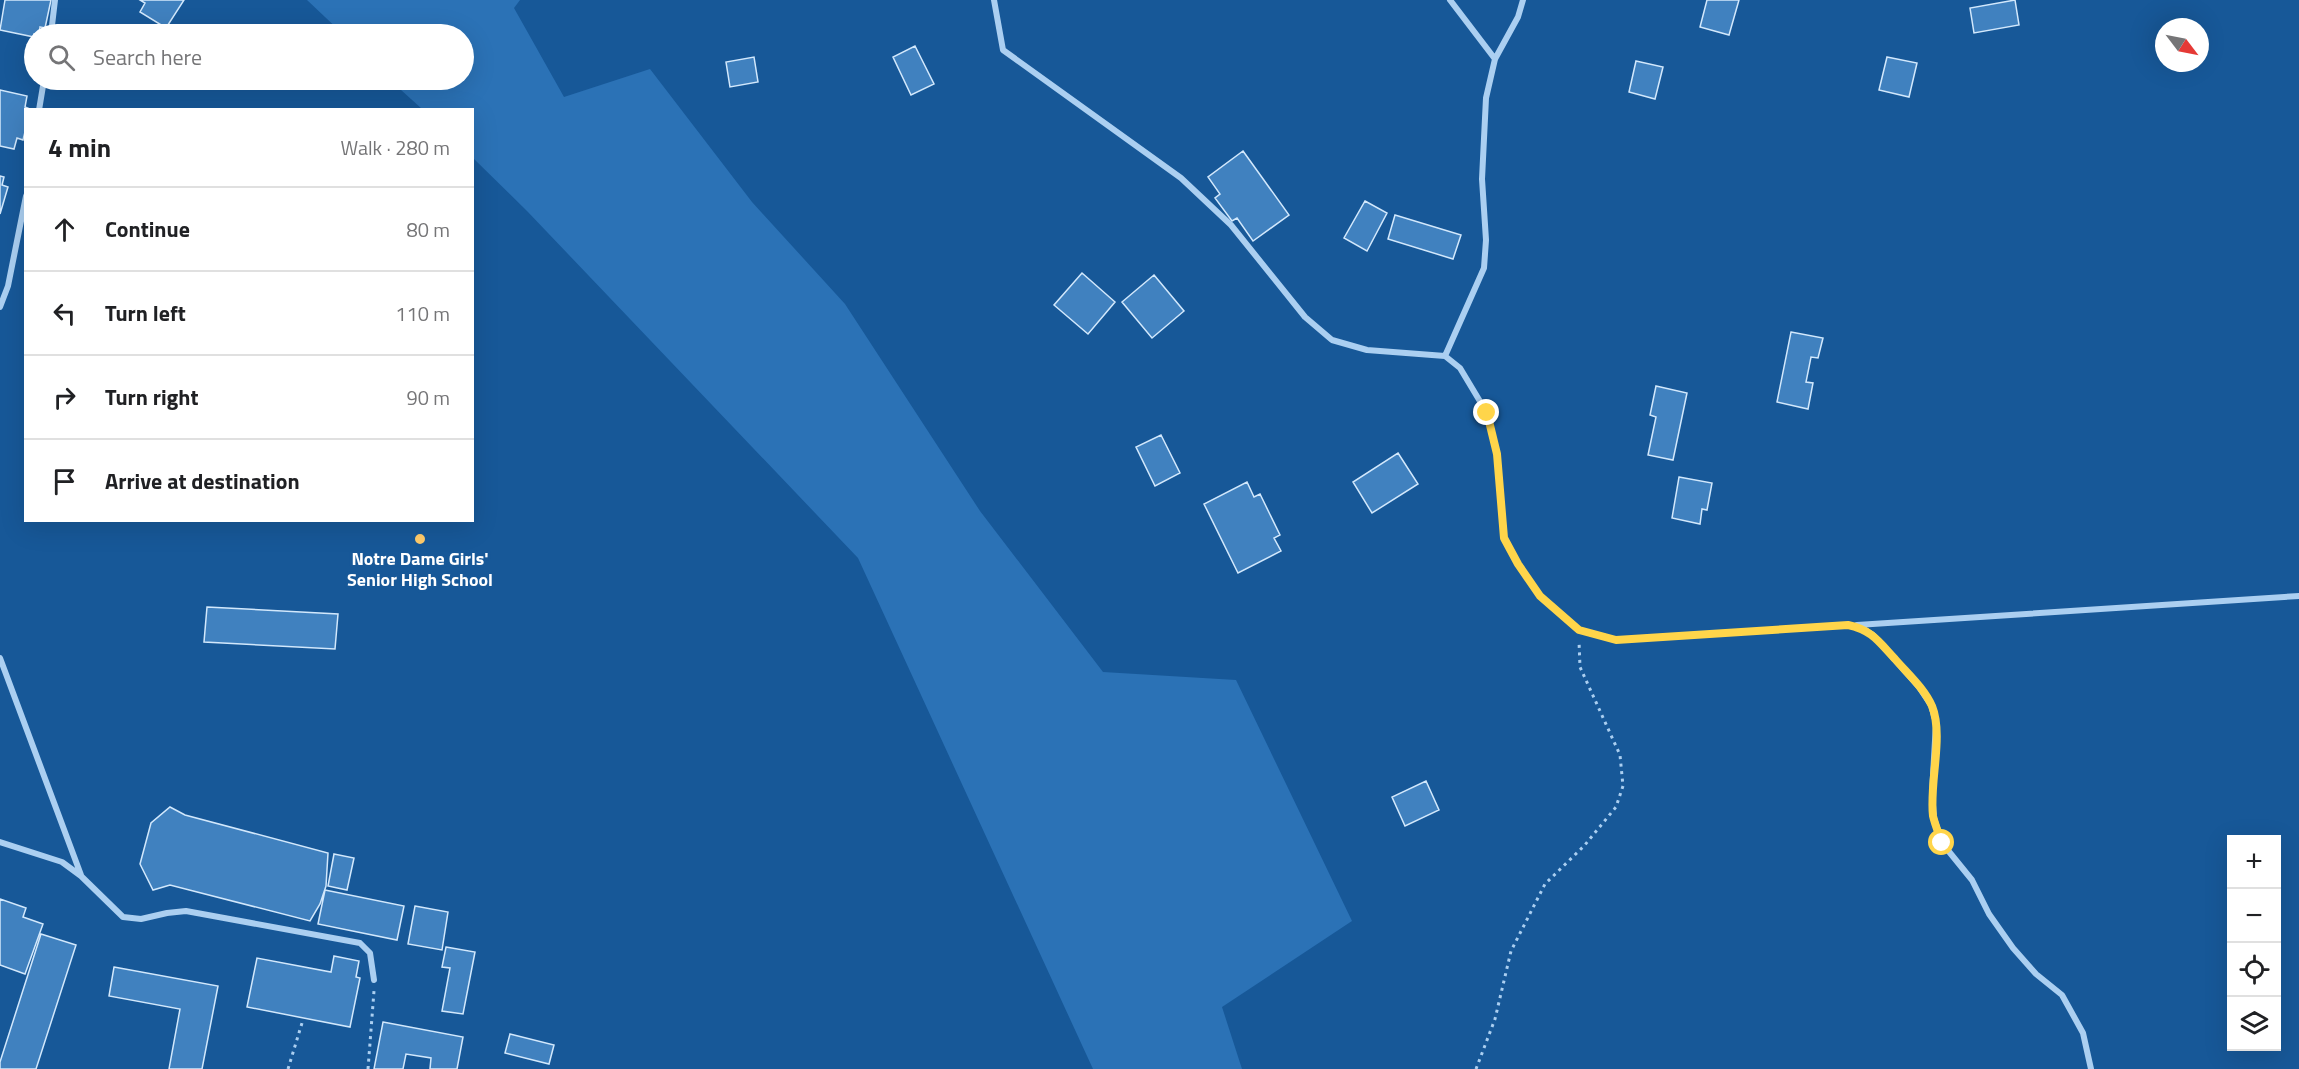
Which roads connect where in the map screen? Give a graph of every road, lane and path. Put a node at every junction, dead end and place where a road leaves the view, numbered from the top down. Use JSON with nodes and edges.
{"nodes":[{"id":1,"x":55,"y":0,"type":"edge"},
{"id":2,"x":994,"y":0,"type":"edge"},
{"id":3,"x":1450,"y":0,"type":"edge"},
{"id":4,"x":1523,"y":0,"type":"edge"},
{"id":5,"x":52,"y":24,"type":"edge"},
{"id":6,"x":1495,"y":59,"type":"junction"},
{"id":7,"x":42,"y":90,"type":"edge"},
{"id":8,"x":39,"y":108,"type":"edge"},
{"id":9,"x":24,"y":206,"type":"edge"},
{"id":10,"x":0,"y":307,"type":"edge"},
{"id":11,"x":1445,"y":356,"type":"junction"},
{"id":12,"x":2299,"y":596,"type":"edge"},
{"id":13,"x":1848,"y":625,"type":"junction"},
{"id":14,"x":1579,"y":630,"type":"junction"},
{"id":15,"x":0,"y":658,"type":"edge"},
{"id":16,"x":0,"y":842,"type":"edge"},
{"id":17,"x":81,"y":876,"type":"junction"},
{"id":18,"x":374,"y":980,"type":"joint"},
{"id":19,"x":302,"y":1023,"type":"dead end"},
{"id":20,"x":288,"y":1069,"type":"edge"},
{"id":21,"x":368,"y":1069,"type":"edge"},
{"id":22,"x":1476,"y":1069,"type":"edge"},
{"id":23,"x":2091,"y":1069,"type":"edge"}],
"edges":[{"from":1,"to":5,"type":"street"},
{"from":2,"to":11,"type":"street"},
{"from":3,"to":6,"type":"street"},
{"from":4,"to":6,"type":"street"},
{"from":6,"to":11,"type":"street"},
{"from":7,"to":8,"type":"street"},
{"from":9,"to":10,"type":"street"},
{"from":11,"to":14,"type":"street"},
{"from":12,"to":13,"type":"street"},
{"from":13,"to":14,"type":"street"},
{"from":13,"to":23,"type":"street"},
{"from":14,"to":22,"type":"path"},
{"from":15,"to":17,"type":"street"},
{"from":16,"to":17,"type":"street"},
{"from":17,"to":18,"type":"street"},
{"from":18,"to":21,"type":"path"},
{"from":19,"to":20,"type":"path"}]}
